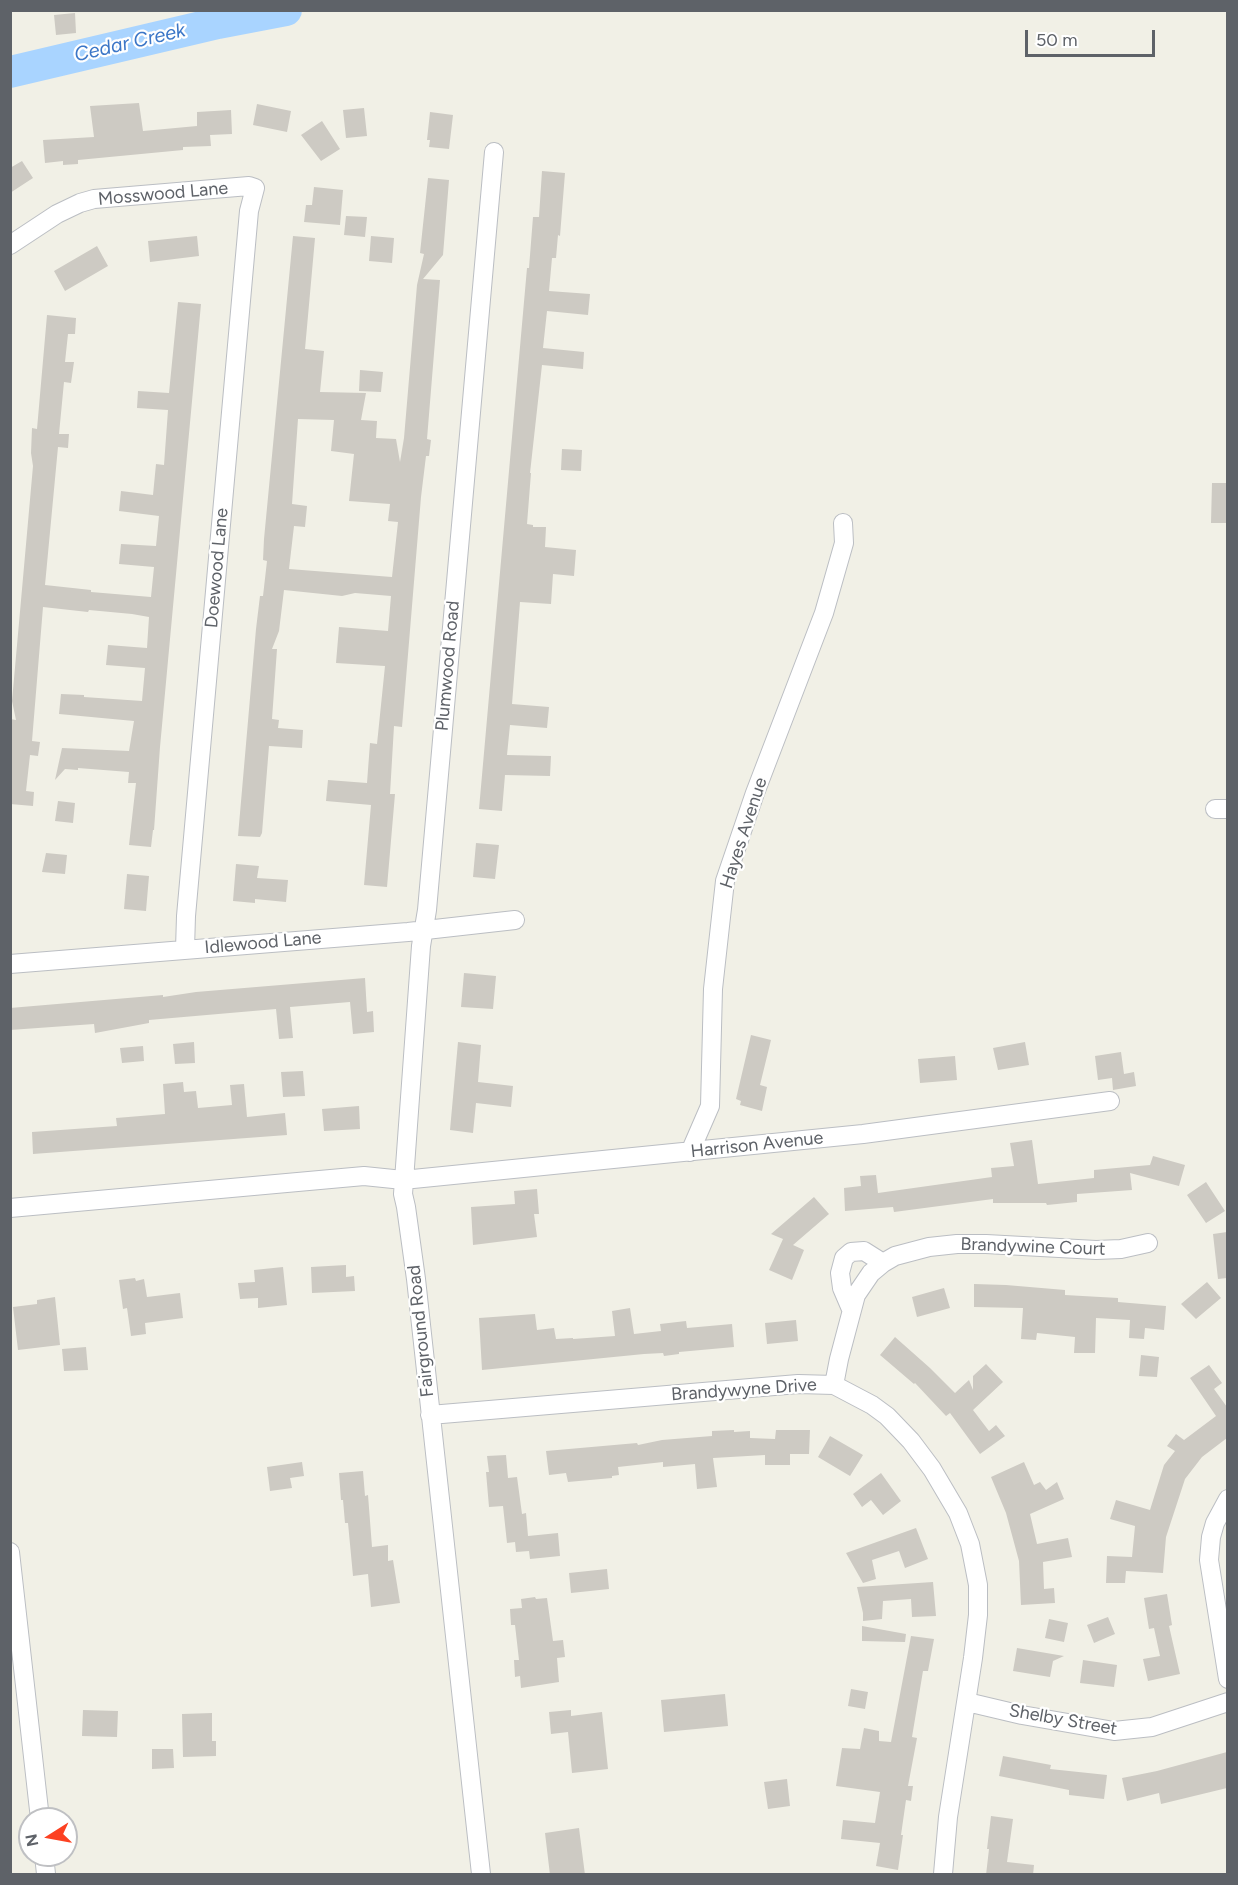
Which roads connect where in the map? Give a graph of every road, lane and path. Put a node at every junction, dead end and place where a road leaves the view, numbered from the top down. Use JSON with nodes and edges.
{"nodes":[{"id":1,"x":494,"y":152,"type":"dead end"},
{"id":2,"x":255,"y":189,"type":"joint"},
{"id":3,"x":10,"y":245,"type":"edge"},
{"id":4,"x":843,"y":523,"type":"dead end"},
{"id":5,"x":515,"y":920,"type":"dead end"},
{"id":6,"x":424,"y":929,"type":"junction"},
{"id":7,"x":185,"y":949,"type":"junction"},
{"id":8,"x":10,"y":964,"type":"edge"},
{"id":9,"x":1110,"y":1101,"type":"dead end"},
{"id":10,"x":690,"y":1152,"type":"junction"},
{"id":11,"x":403,"y":1180,"type":"junction"},
{"id":12,"x":10,"y":1208,"type":"edge"},
{"id":13,"x":1148,"y":1243,"type":"dead end"},
{"id":14,"x":883,"y":1263,"type":"junction"},
{"id":15,"x":851,"y":1309,"type":"junction"},
{"id":16,"x":834,"y":1385,"type":"junction"},
{"id":17,"x":430,"y":1415,"type":"junction"},
{"id":18,"x":1227,"y":1499,"type":"edge"},
{"id":19,"x":10,"y":1552,"type":"edge"},
{"id":20,"x":1227,"y":1679,"type":"edge"},
{"id":21,"x":967,"y":1702,"type":"junction"},
{"id":22,"x":1227,"y":1702,"type":"edge"},
{"id":23,"x":39,"y":1807,"type":"edge"},
{"id":24,"x":481,"y":1875,"type":"edge"},
{"id":25,"x":943,"y":1875,"type":"edge"}],
"edges":[{"from":1,"to":6,"type":"street","name":"Plumwood Road"},
{"from":2,"to":3,"type":"street","name":"Mosswood Lane"},
{"from":2,"to":7,"type":"street","name":"Doewood Lane"},
{"from":4,"to":10,"type":"street","name":"Hayes Avenue"},
{"from":5,"to":6,"type":"street","name":"Idlewood Lane"},
{"from":6,"to":7,"type":"street","name":"Idlewood Lane"},
{"from":6,"to":11,"type":"street","name":"Plumwood Road"},
{"from":7,"to":8,"type":"street","name":"Idlewood Lane"},
{"from":9,"to":10,"type":"street","name":"Harrison Avenue"},
{"from":10,"to":11,"type":"street","name":"Harrison Avenue"},
{"from":11,"to":12,"type":"street"},
{"from":11,"to":17,"type":"street","name":"Fairground Road"},
{"from":13,"to":14,"type":"street","name":"Brandywine Court"},
{"from":14,"to":15,"type":"street","name":"Brandywine Court"},
{"from":14,"to":15,"type":"street"},
{"from":15,"to":16,"type":"street","name":"Brandywine Court"},
{"from":16,"to":17,"type":"street","name":"Brandywyne Drive"},
{"from":16,"to":21,"type":"street","name":"Brandywyne Drive"},
{"from":17,"to":24,"type":"street","name":"Fairground Road"},
{"from":18,"to":20,"type":"street"},
{"from":19,"to":23,"type":"street"},
{"from":21,"to":22,"type":"street","name":"Shelby Street"},
{"from":21,"to":25,"type":"street","name":"Brandywyne Drive"}]}
